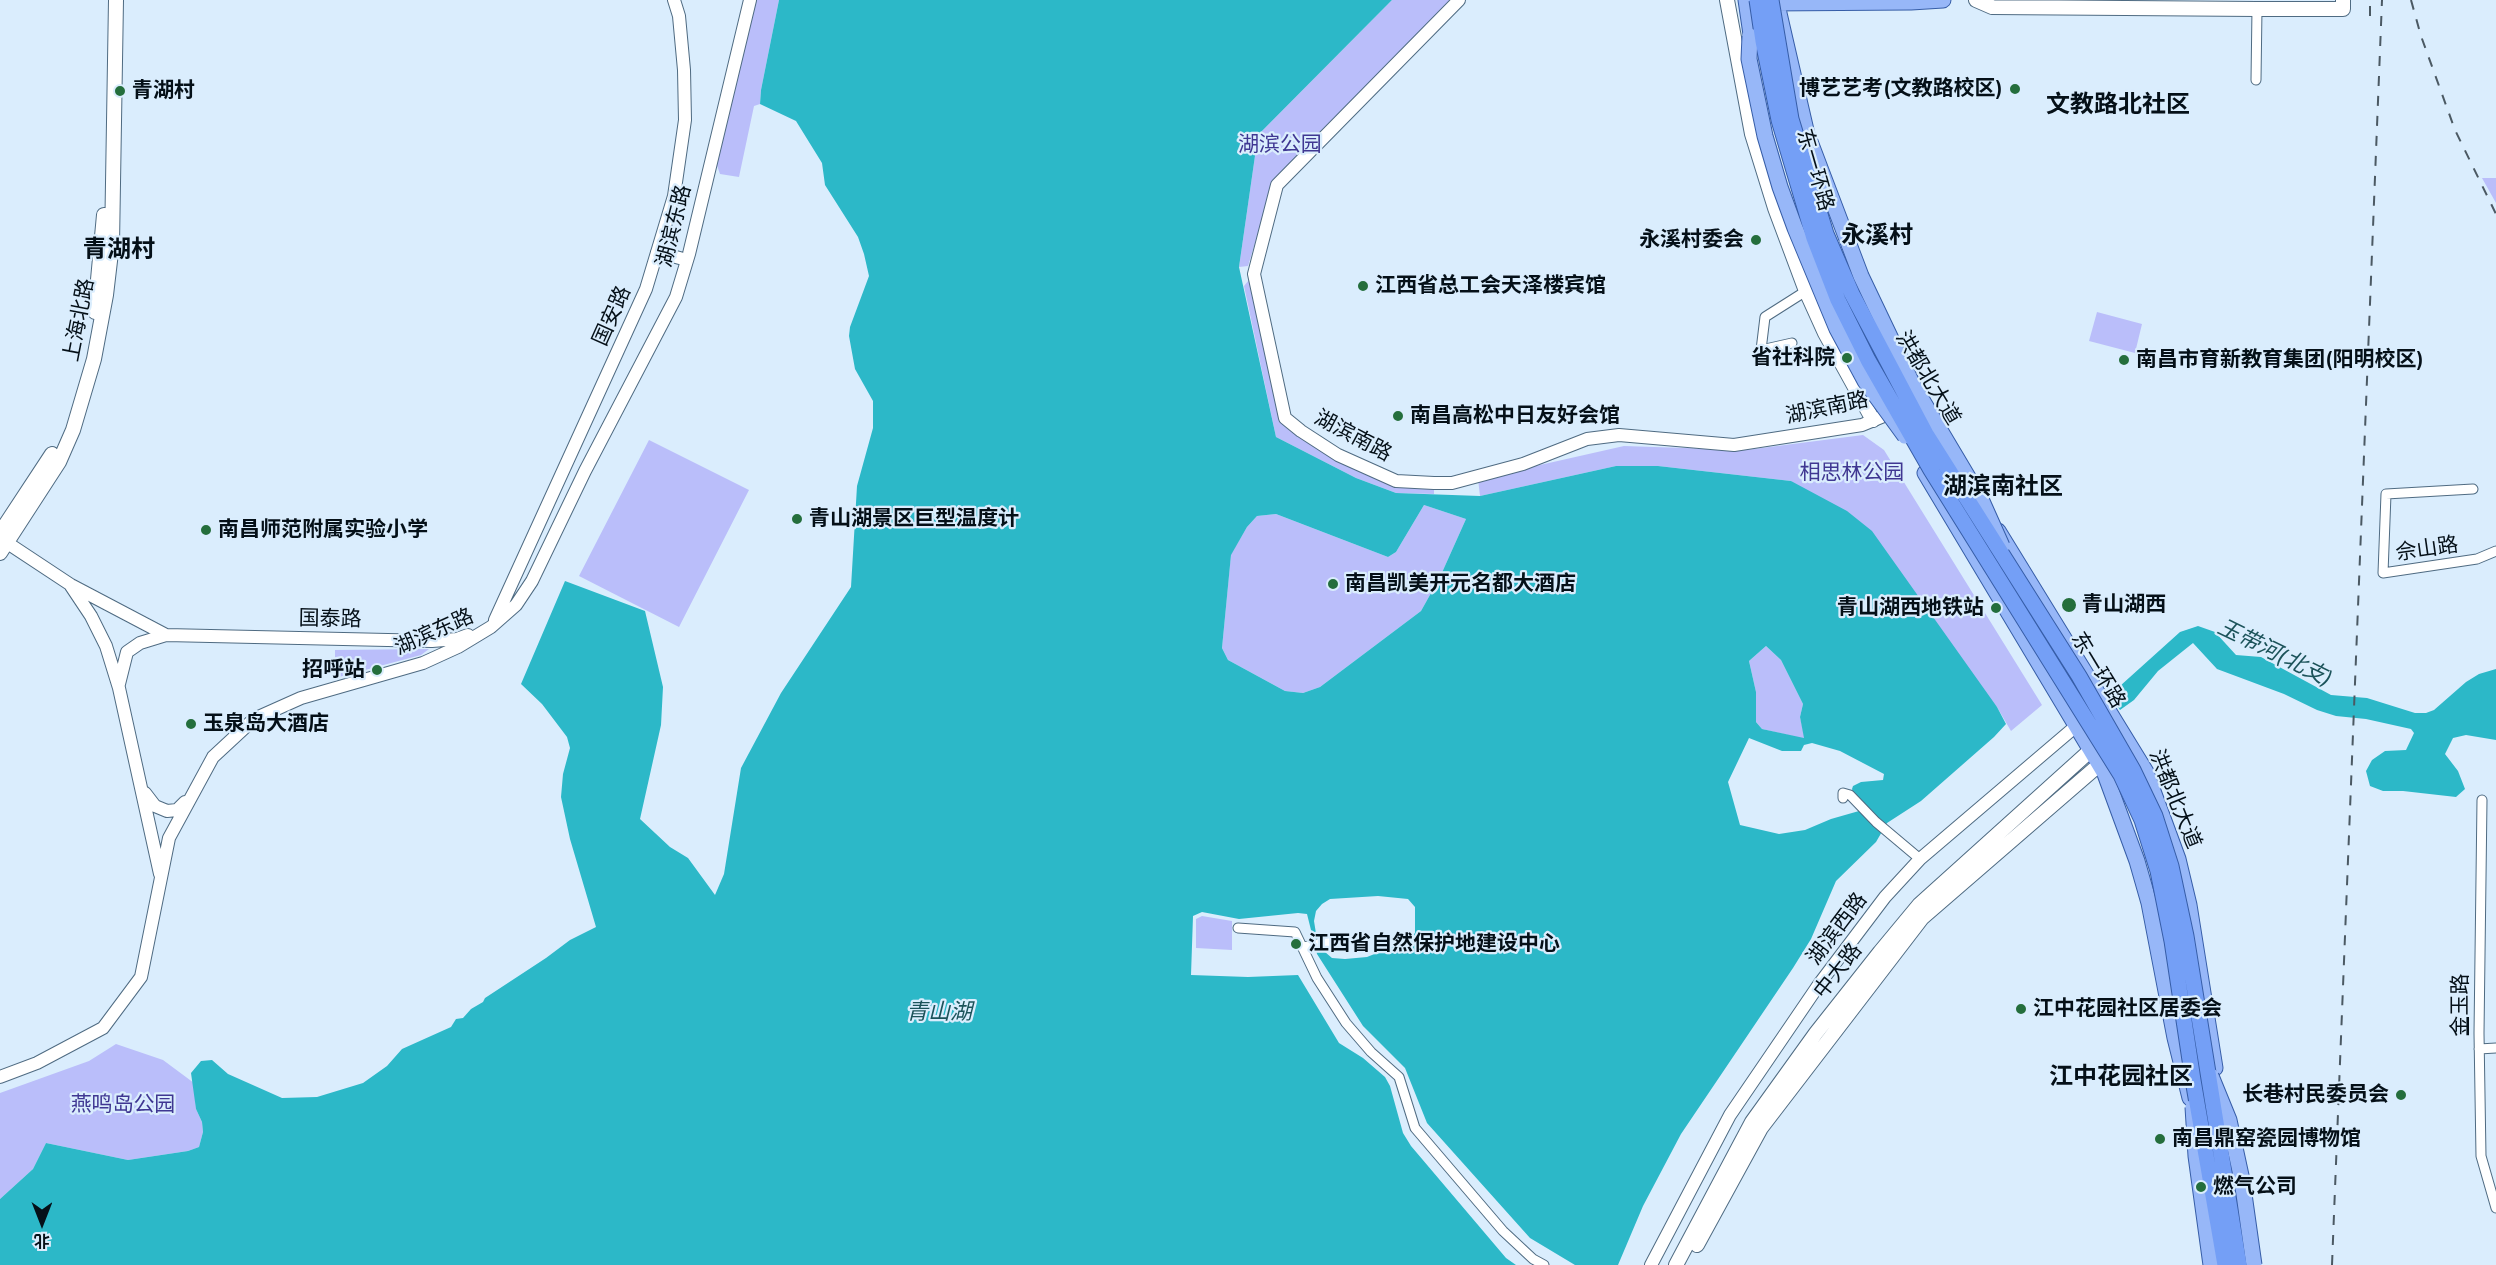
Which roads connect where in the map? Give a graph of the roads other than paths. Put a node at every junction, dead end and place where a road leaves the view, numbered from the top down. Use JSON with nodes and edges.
{"nodes":[{"id":1,"x":107,"y":0,"type":"edge"},
{"id":2,"x":116,"y":0,"type":"edge"},
{"id":3,"x":674,"y":0,"type":"edge"},
{"id":4,"x":750,"y":0,"type":"edge"},
{"id":5,"x":1459,"y":0,"type":"edge"},
{"id":6,"x":1727,"y":0,"type":"edge"},
{"id":7,"x":1746,"y":0,"type":"edge"},
{"id":8,"x":1752,"y":0,"type":"edge"},
{"id":9,"x":1757,"y":0,"type":"edge"},
{"id":10,"x":1943,"y":0,"type":"edge"},
{"id":11,"x":1976,"y":0,"type":"edge"},
{"id":12,"x":1775,"y":2,"type":"edge"},
{"id":13,"x":1838,"y":2,"type":"edge"},
{"id":14,"x":2343,"y":5,"type":"edge"},
{"id":15,"x":2258,"y":9,"type":"junction"},
{"id":16,"x":1750,"y":36,"type":"junction"},
{"id":17,"x":2256,"y":80,"type":"dead end"},
{"id":18,"x":1809,"y":139,"type":"junction"},
{"id":19,"x":657,"y":252,"type":"junction"},
{"id":20,"x":687,"y":260,"type":"junction"},
{"id":21,"x":1806,"y":291,"type":"junction"},
{"id":22,"x":1792,"y":343,"type":"dead end"},
{"id":23,"x":1891,"y":413,"type":"junction"},
{"id":24,"x":1873,"y":420,"type":"junction"},
{"id":25,"x":1930,"y":470,"type":"junction"},
{"id":26,"x":2473,"y":489,"type":"dead end"},
{"id":27,"x":2,"y":542,"type":"edge"},
{"id":28,"x":2496,"y":551,"type":"edge"},
{"id":29,"x":2018,"y":581,"type":"junction"},
{"id":30,"x":71,"y":585,"type":"junction"},
{"id":31,"x":491,"y":627,"type":"junction"},
{"id":32,"x":166,"y":636,"type":"junction"},
{"id":33,"x":118,"y":688,"type":"junction"},
{"id":34,"x":2104,"y":703,"type":"junction"},
{"id":35,"x":2077,"y":724,"type":"junction"},
{"id":36,"x":2092,"y":749,"type":"junction"},
{"id":37,"x":2100,"y":764,"type":"junction"},
{"id":38,"x":140,"y":784,"type":"junction"},
{"id":39,"x":196,"y":787,"type":"junction"},
{"id":40,"x":1847,"y":797,"type":"dead end"},
{"id":41,"x":2482,"y":800,"type":"dead end"},
{"id":42,"x":1920,"y":860,"type":"junction"},
{"id":43,"x":161,"y":878,"type":"junction"},
{"id":44,"x":1238,"y":928,"type":"dead end"},
{"id":45,"x":1335,"y":940,"type":"dead end"},
{"id":46,"x":1308,"y":946,"type":"junction"},
{"id":47,"x":2496,"y":1048,"type":"edge"},
{"id":48,"x":2479,"y":1049,"type":"junction"},
{"id":49,"x":2208,"y":1070,"type":"junction"},
{"id":50,"x":0,"y":1077,"type":"edge"},
{"id":51,"x":2193,"y":1080,"type":"junction"},
{"id":52,"x":2496,"y":1208,"type":"edge"},
{"id":53,"x":1544,"y":1265,"type":"edge"},
{"id":54,"x":1651,"y":1265,"type":"edge"},
{"id":55,"x":1676,"y":1265,"type":"edge"},
{"id":56,"x":1686,"y":1265,"type":"edge"},
{"id":57,"x":2211,"y":1265,"type":"edge"},
{"id":58,"x":2221,"y":1265,"type":"edge"},
{"id":59,"x":2225,"y":1265,"type":"edge"},
{"id":60,"x":2239,"y":1265,"type":"edge"},
{"id":61,"x":2246,"y":1265,"type":"edge"},
{"id":62,"x":2254,"y":1265,"type":"edge"}],
"edges":[{"from":1,"to":27,"type":"main road","name":"上海北路"},
{"from":2,"to":27,"type":"main road","name":"上海北路"},
{"from":3,"to":19,"type":"street","name":"国安路"},
{"from":4,"to":20,"type":"street","name":"湖滨东路"},
{"from":5,"to":24,"type":"street","name":"湖滨南路"},
{"from":6,"to":21,"type":"main road"},
{"from":7,"to":16,"type":"main road"},
{"from":8,"to":12,"type":"main road"},
{"from":9,"to":25,"type":"highway","name":"东一环路","bridge":true},
{"from":10,"to":13,"type":"main road"},
{"from":11,"to":15,"type":"main road"},
{"from":12,"to":13,"type":"main road"},
{"from":12,"to":18,"type":"main road","name":"洪都北大道"},
{"from":12,"to":29,"type":"highway","name":"东一环路","bridge":true},
{"from":14,"to":15,"type":"main road"},
{"from":15,"to":17,"type":"street"},
{"from":16,"to":23,"type":"main road"},
{"from":16,"to":25,"type":"main road","bridge":true},
{"from":18,"to":29,"type":"main road","bridge":true},
{"from":18,"to":34,"type":"main road","name":"洪都北大道"},
{"from":19,"to":20,"type":"street"},
{"from":19,"to":31,"type":"street","name":"国安路"},
{"from":20,"to":31,"type":"street","name":"湖滨东路"},
{"from":21,"to":22,"type":"street"},
{"from":21,"to":24,"type":"main road"},
{"from":23,"to":24,"type":"street","name":"湖滨南路"},
{"from":23,"to":35,"type":"main road"},
{"from":25,"to":51,"type":"highway","name":"东一环路","bridge":true},
{"from":26,"to":28,"type":"street","name":"佘山路"},
{"from":27,"to":30,"type":"street","name":"国泰路"},
{"from":29,"to":49,"type":"highway","name":"东一环路","bridge":true},
{"from":30,"to":32,"type":"street","name":"国泰路"},
{"from":30,"to":33,"type":"street","name":"国泰路"},
{"from":31,"to":32,"type":"street","name":"国泰路"},
{"from":31,"to":39,"type":"street","name":"湖滨东路"},
{"from":32,"to":33,"type":"street","name":"国泰路"},
{"from":33,"to":38,"type":"street","name":"国泰路"},
{"from":34,"to":35,"type":"street","name":"湖滨西路"},
{"from":34,"to":61,"type":"main road","name":"洪都北大道"},
{"from":35,"to":36,"type":"main road"},
{"from":35,"to":42,"type":"street","name":"湖滨西路"},
{"from":36,"to":37,"type":"main road"},
{"from":36,"to":55,"type":"main road","name":"中大路"},
{"from":37,"to":56,"type":"main road","name":"中大路"},
{"from":37,"to":58,"type":"main road"},
{"from":38,"to":39,"type":"street"},
{"from":38,"to":43,"type":"street","name":"国泰路"},
{"from":39,"to":43,"type":"street","name":"湖滨东路"},
{"from":40,"to":42,"type":"street"},
{"from":41,"to":48,"type":"street","name":"金玉路"},
{"from":42,"to":54,"type":"street","name":"湖滨西路"},
{"from":43,"to":50,"type":"street","name":"湖滨东路"},
{"from":44,"to":46,"type":"street"},
{"from":45,"to":46,"type":"street"},
{"from":46,"to":53,"type":"street"},
{"from":47,"to":48,"type":"street"},
{"from":48,"to":52,"type":"street","name":"金玉路"},
{"from":49,"to":60,"type":"highway","name":"东一环路","bridge":true},
{"from":49,"to":62,"type":"main road","bridge":true},
{"from":51,"to":57,"type":"main road","bridge":true},
{"from":51,"to":59,"type":"highway","name":"东一环路","bridge":true}]}
